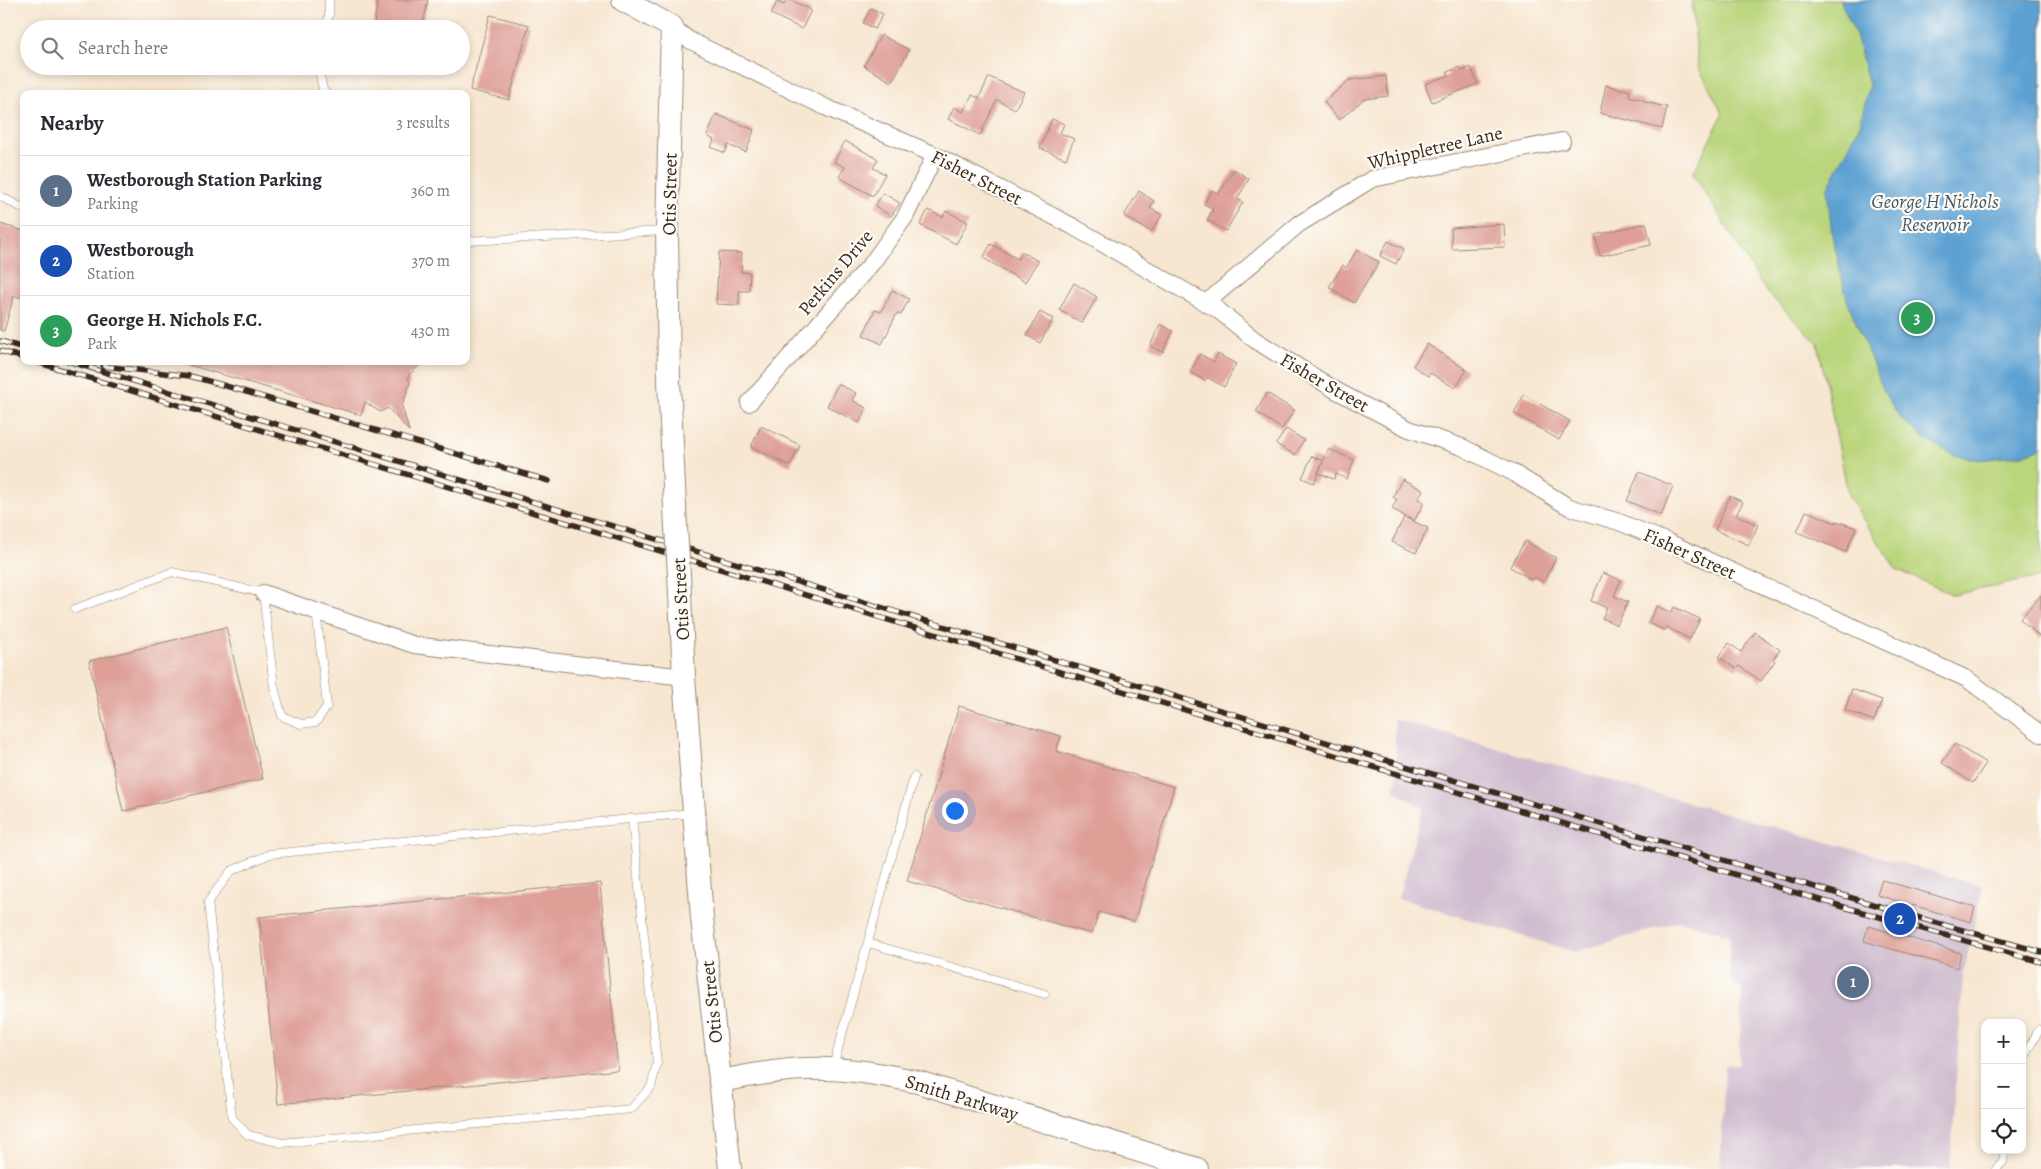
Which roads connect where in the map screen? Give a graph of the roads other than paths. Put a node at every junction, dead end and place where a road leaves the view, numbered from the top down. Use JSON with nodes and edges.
{"nodes":[{"id":1,"x":329,"y":0,"type":"edge"},
{"id":2,"x":623,"y":0,"type":"edge"},
{"id":3,"x":328,"y":20,"type":"edge"},
{"id":4,"x":672,"y":27,"type":"junction"},
{"id":5,"x":320,"y":75,"type":"edge"},
{"id":6,"x":323,"y":90,"type":"edge"},
{"id":7,"x":1562,"y":140,"type":"dead end"},
{"id":8,"x":935,"y":155,"type":"junction"},
{"id":9,"x":0,"y":196,"type":"edge"},
{"id":10,"x":20,"y":207,"type":"edge"},
{"id":11,"x":668,"y":230,"type":"junction"},
{"id":12,"x":470,"y":241,"type":"edge"},
{"id":13,"x":1206,"y":303,"type":"junction"},
{"id":14,"x":749,"y":403,"type":"dead end"},
{"id":15,"x":263,"y":593,"type":"junction"},
{"id":16,"x":75,"y":609,"type":"dead end"},
{"id":17,"x":316,"y":611,"type":"junction"},
{"id":18,"x":684,"y":677,"type":"junction"},
{"id":19,"x":2041,"y":734,"type":"edge"},
{"id":20,"x":914,"y":777,"type":"dead end"},
{"id":21,"x":694,"y":813,"type":"junction"},
{"id":22,"x":632,"y":818,"type":"junction"},
{"id":23,"x":868,"y":943,"type":"junction"},
{"id":24,"x":1045,"y":994,"type":"dead end"},
{"id":25,"x":2041,"y":1030,"type":"edge"},
{"id":26,"x":2026,"y":1053,"type":"edge"},
{"id":27,"x":832,"y":1069,"type":"junction"},
{"id":28,"x":720,"y":1080,"type":"junction"},
{"id":29,"x":2004,"y":1154,"type":"edge"},
{"id":30,"x":730,"y":1169,"type":"edge"},
{"id":31,"x":1197,"y":1169,"type":"edge"},
{"id":32,"x":1996,"y":1169,"type":"edge"}],
"edges":[{"from":1,"to":3,"type":"lane"},
{"from":2,"to":4,"type":"main road","name":"Fisher Street"},
{"from":4,"to":8,"type":"street","name":"Fisher Street"},
{"from":4,"to":11,"type":"main road","name":"Otis Street"},
{"from":5,"to":6,"type":"lane"},
{"from":7,"to":13,"type":"street","name":"Whippletree Lane"},
{"from":8,"to":13,"type":"street","name":"Fisher Street"},
{"from":8,"to":14,"type":"street","name":"Perkins Drive"},
{"from":9,"to":10,"type":"lane"},
{"from":11,"to":12,"type":"lane"},
{"from":11,"to":18,"type":"main road","name":"Otis Street","bridge":true},
{"from":13,"to":19,"type":"street","name":"Fisher Street"},
{"from":15,"to":16,"type":"lane"},
{"from":15,"to":17,"type":"street"},
{"from":15,"to":17,"type":"lane"},
{"from":17,"to":18,"type":"street"},
{"from":18,"to":21,"type":"main road","name":"Otis Street"},
{"from":20,"to":23,"type":"lane"},
{"from":21,"to":22,"type":"lane"},
{"from":21,"to":28,"type":"main road","name":"Otis Street"},
{"from":22,"to":22,"type":"lane"},
{"from":23,"to":24,"type":"lane"},
{"from":23,"to":27,"type":"lane"},
{"from":25,"to":26,"type":"lane"},
{"from":27,"to":28,"type":"main road","name":"Smith Parkway"},
{"from":27,"to":31,"type":"main road","name":"Smith Parkway"},
{"from":28,"to":30,"type":"main road","name":"Otis Street"},
{"from":29,"to":32,"type":"lane"}]}
